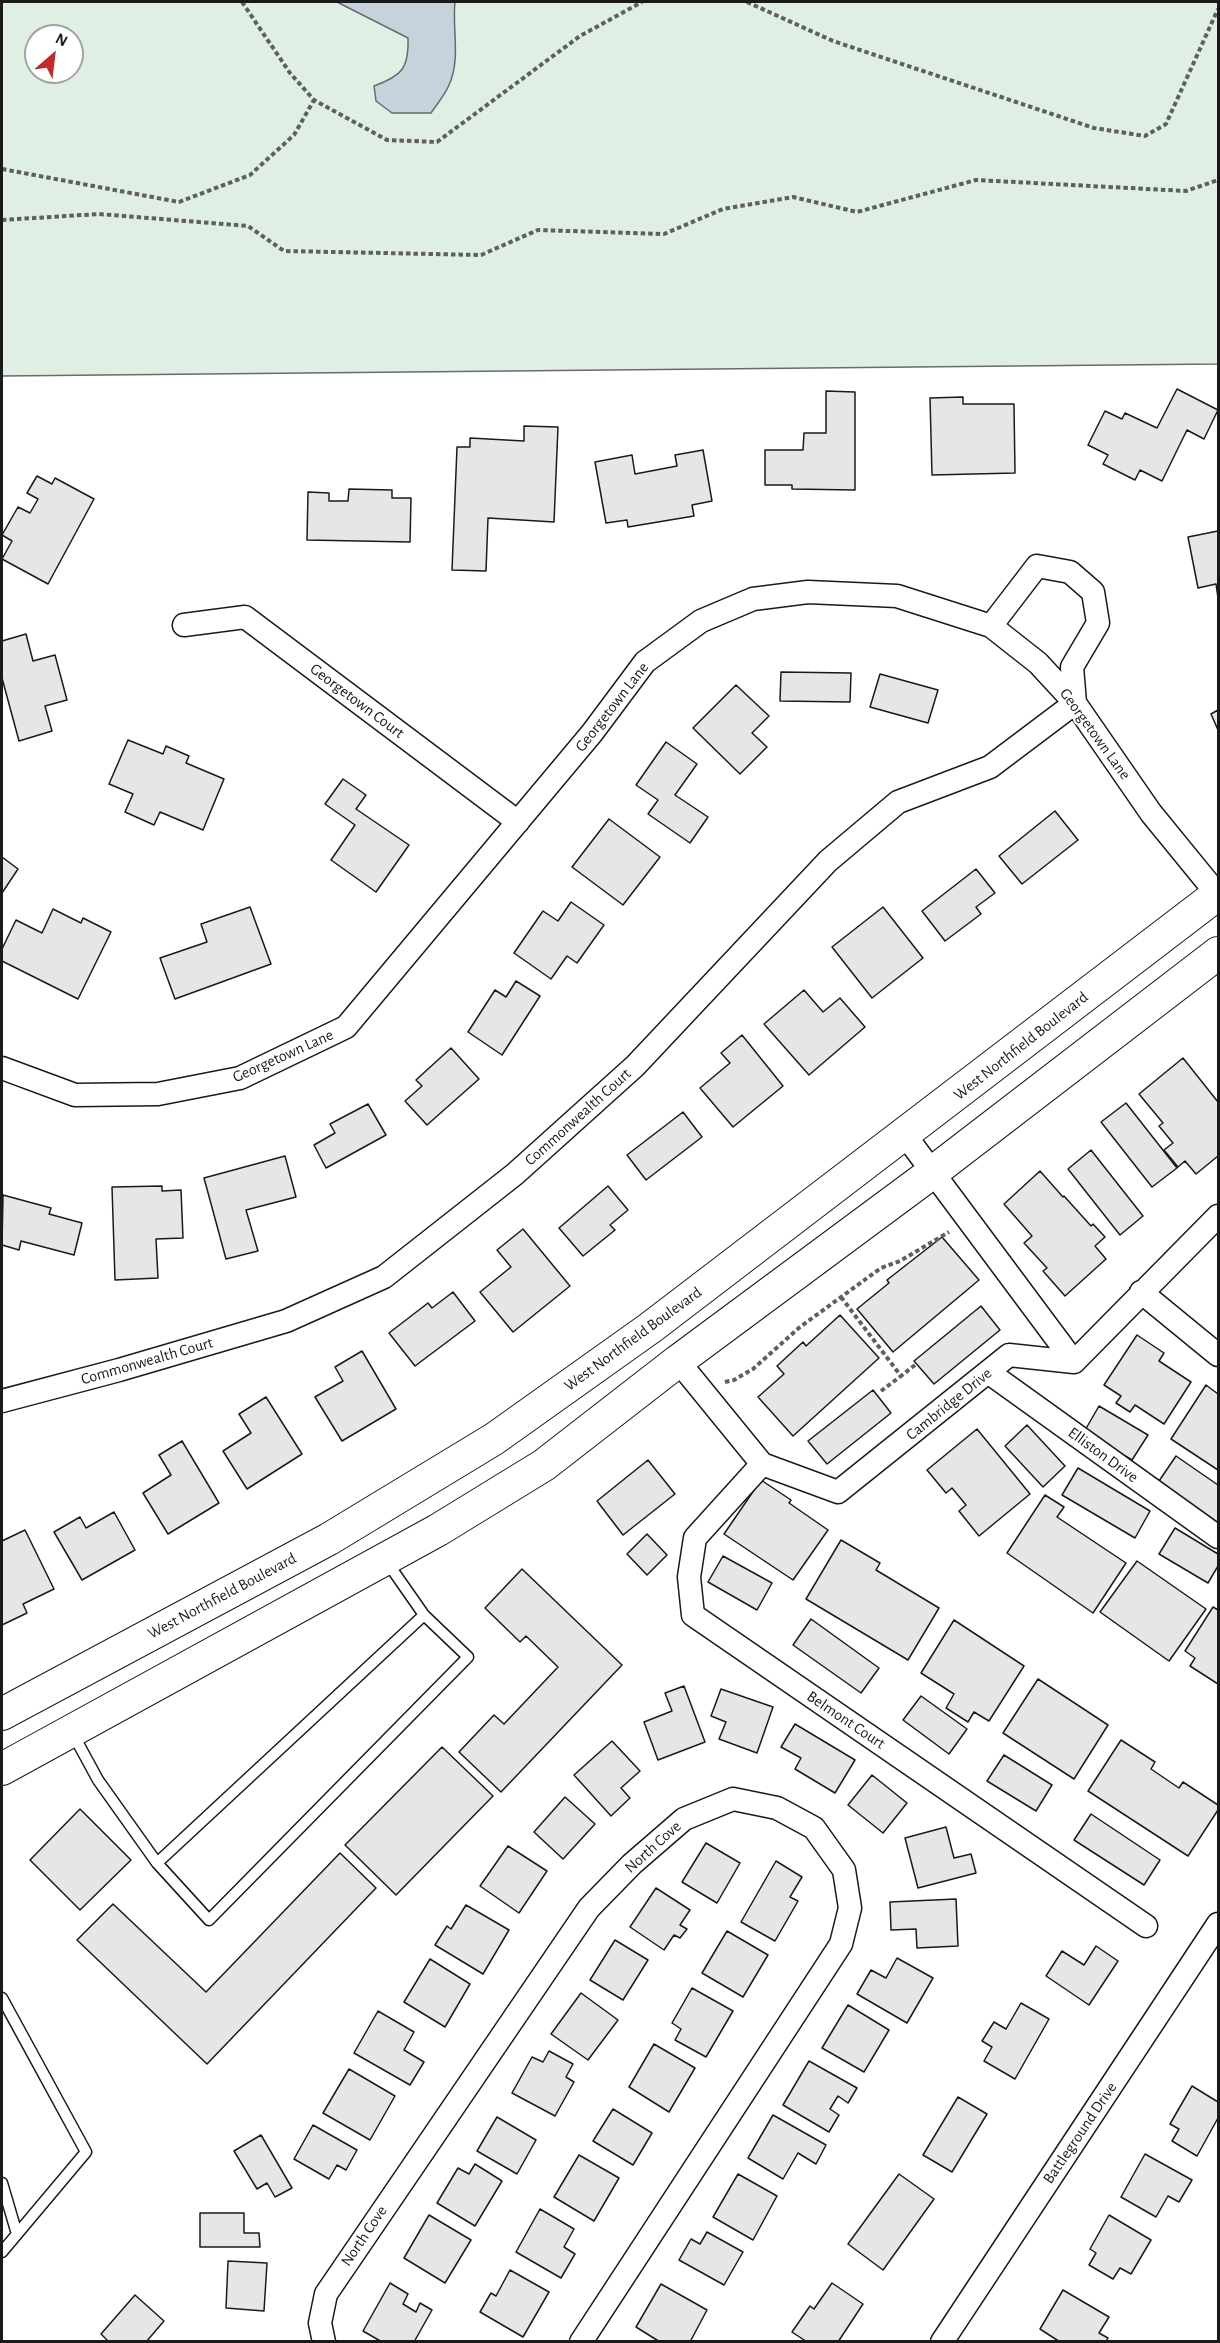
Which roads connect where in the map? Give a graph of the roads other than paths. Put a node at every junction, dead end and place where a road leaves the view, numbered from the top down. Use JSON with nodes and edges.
{"nodes":[{"id":1,"x":184,"y":625,"type":"dead end"},
{"id":2,"x":991,"y":626,"type":"junction"},
{"id":3,"x":1075,"y":703,"type":"junction"},
{"id":4,"x":518,"y":822,"type":"junction"},
{"id":5,"x":1218,"y":894,"type":"edge"},
{"id":6,"x":1218,"y":953,"type":"edge"},
{"id":7,"x":2,"y":1068,"type":"edge"},
{"id":8,"x":905,"y":1135,"type":"junction"},
{"id":9,"x":933,"y":1172,"type":"junction"},
{"id":10,"x":1218,"y":1216,"type":"edge"},
{"id":11,"x":1141,"y":1292,"type":"junction"},
{"id":12,"x":1218,"y":1355,"type":"edge"},
{"id":13,"x":678,"y":1361,"type":"junction"},
{"id":14,"x":1074,"y":1362,"type":"junction"},
{"id":15,"x":988,"y":1372,"type":"junction"},
{"id":16,"x":2,"y":1401,"type":"edge"},
{"id":17,"x":762,"y":1464,"type":"junction"},
{"id":18,"x":363,"y":1519,"type":"junction"},
{"id":19,"x":1218,"y":1537,"type":"edge"},
{"id":20,"x":386,"y":1559,"type":"junction"},
{"id":21,"x":424,"y":1615,"type":"junction"},
{"id":22,"x":2,"y":1714,"type":"edge"},
{"id":23,"x":71,"y":1731,"type":"junction"},
{"id":24,"x":2,"y":1769,"type":"edge"},
{"id":25,"x":157,"y":1863,"type":"junction"},
{"id":26,"x":1218,"y":1924,"type":"edge"},
{"id":27,"x":1146,"y":1926,"type":"dead end"},
{"id":28,"x":2,"y":1998,"type":"edge"},
{"id":29,"x":2,"y":2183,"type":"edge"},
{"id":30,"x":17,"y":2234,"type":"junction"},
{"id":31,"x":2,"y":2252,"type":"edge"},
{"id":32,"x":949,"y":2339,"type":"edge"},
{"id":33,"x":324,"y":2342,"type":"edge"},
{"id":34,"x":581,"y":2342,"type":"edge"}],
"edges":[{"from":1,"to":4,"type":"street","name":"Georgetown Court"},
{"from":2,"to":3,"type":"street","name":"Georgetown Lane"},
{"from":2,"to":3,"type":"street"},
{"from":2,"to":4,"type":"street","name":"Georgetown Lane"},
{"from":3,"to":5,"type":"street","name":"Georgetown Lane"},
{"from":3,"to":16,"type":"street","name":"Commonwealth Court"},
{"from":4,"to":7,"type":"street","name":"Georgetown Lane"},
{"from":5,"to":8,"type":"main road","name":"West Northfield Boulevard"},
{"from":6,"to":9,"type":"main road"},
{"from":8,"to":9,"type":"street"},
{"from":8,"to":18,"type":"main road","name":"West Northfield Boulevard"},
{"from":9,"to":13,"type":"main road"},
{"from":9,"to":14,"type":"street"},
{"from":10,"to":11,"type":"street"},
{"from":11,"to":12,"type":"street"},
{"from":11,"to":14,"type":"street"},
{"from":13,"to":17,"type":"street"},
{"from":13,"to":20,"type":"main road"},
{"from":14,"to":15,"type":"street","name":"Cambridge Drive"},
{"from":15,"to":17,"type":"street","name":"Cambridge Drive"},
{"from":15,"to":19,"type":"street","name":"Elliston Drive"},
{"from":17,"to":27,"type":"street","name":"Belmont Court"},
{"from":18,"to":20,"type":"main road"},
{"from":18,"to":22,"type":"main road","name":"West Northfield Boulevard"},
{"from":20,"to":21,"type":"lane"},
{"from":20,"to":23,"type":"main road"},
{"from":21,"to":25,"type":"lane"},
{"from":21,"to":25,"type":"lane"},
{"from":23,"to":24,"type":"main road"},
{"from":23,"to":25,"type":"lane"},
{"from":26,"to":32,"type":"street","name":"Battleground Drive"},
{"from":28,"to":30,"type":"lane"},
{"from":29,"to":30,"type":"lane"},
{"from":30,"to":31,"type":"lane"},
{"from":33,"to":34,"type":"street","name":"North Cove"}]}
